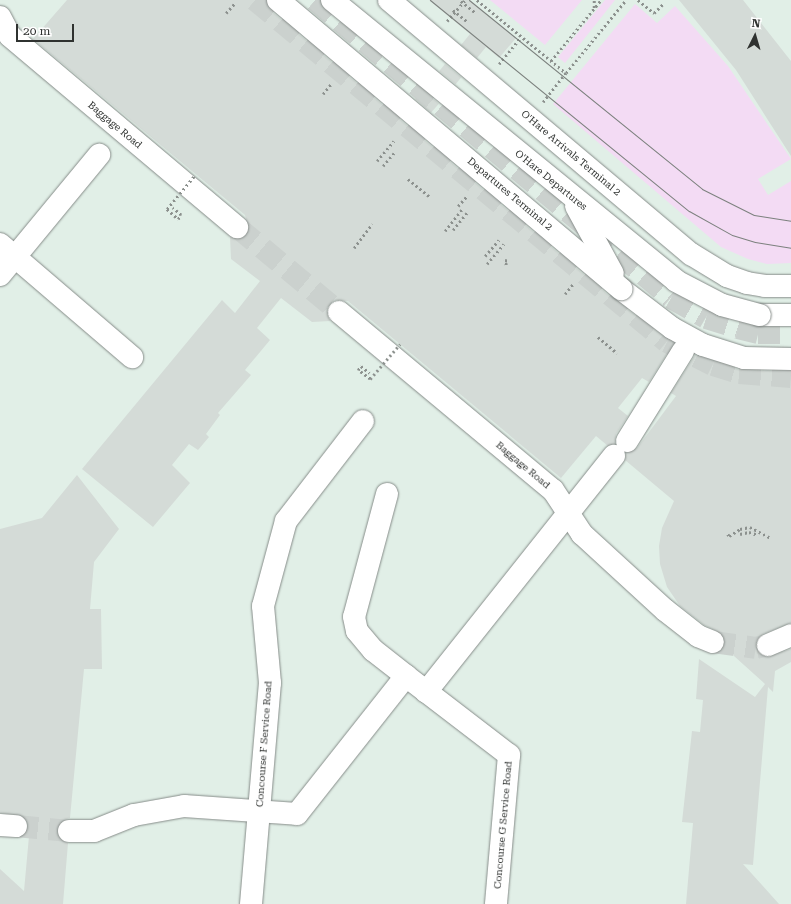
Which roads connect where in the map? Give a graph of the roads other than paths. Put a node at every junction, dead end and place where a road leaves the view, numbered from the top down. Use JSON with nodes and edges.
{"nodes":[{"id":1,"x":278,"y":0,"type":"edge"},
{"id":2,"x":332,"y":0,"type":"edge"},
{"id":3,"x":389,"y":0,"type":"edge"},
{"id":4,"x":0,"y":17,"type":"edge"},
{"id":5,"x":5,"y":42,"type":"edge"},
{"id":6,"x":99,"y":155,"type":"dead end"},
{"id":7,"x":570,"y":197,"type":"junction"},
{"id":8,"x":237,"y":227,"type":"tunnel mouth"},
{"id":9,"x":8,"y":250,"type":"edge"},
{"id":10,"x":0,"y":275,"type":"edge"},
{"id":11,"x":791,"y":286,"type":"edge"},
{"id":12,"x":621,"y":289,"type":"junction"},
{"id":13,"x":339,"y":312,"type":"tunnel mouth"},
{"id":14,"x":791,"y":315,"type":"edge"},
{"id":15,"x":682,"y":351,"type":"dead end"},
{"id":16,"x":132,"y":356,"type":"dead end"},
{"id":17,"x":791,"y":359,"type":"edge"},
{"id":18,"x":363,"y":421,"type":"dead end"},
{"id":19,"x":387,"y":494,"type":"dead end"},
{"id":20,"x":568,"y":514,"type":"junction"},
{"id":21,"x":791,"y":635,"type":"edge"},
{"id":22,"x":713,"y":642,"type":"tunnel mouth"},
{"id":23,"x":768,"y":645,"type":"tunnel mouth"},
{"id":24,"x":406,"y":676,"type":"junction"},
{"id":25,"x":426,"y":692,"type":"junction"},
{"id":26,"x":259,"y":810,"type":"junction"},
{"id":27,"x":69,"y":831,"type":"tunnel mouth"},
{"id":28,"x":252,"y":904,"type":"edge"},
{"id":29,"x":496,"y":904,"type":"edge"}],
"edges":[{"from":1,"to":12,"type":"street","name":"Departures Terminal 2","bridge":true},
{"from":2,"to":7,"type":"street","name":"O'Hare Departures","bridge":true},
{"from":3,"to":11,"type":"street","name":"O'Hare Arrivals Terminal 2"},
{"from":4,"to":5,"type":"street","name":"Baggage Road"},
{"from":5,"to":8,"type":"street","name":"Baggage Road"},
{"from":6,"to":9,"type":"street"},
{"from":7,"to":12,"type":"street","bridge":true},
{"from":7,"to":14,"type":"street","name":"O'Hare Departures","bridge":true},
{"from":9,"to":10,"type":"street"},
{"from":9,"to":16,"type":"street"},
{"from":12,"to":17,"type":"street","name":"Departures Terminal 2"},
{"from":13,"to":20,"type":"street","name":"Baggage Road"},
{"from":15,"to":20,"type":"street"},
{"from":18,"to":26,"type":"street","name":"Concourse F Service Road"},
{"from":19,"to":24,"type":"street"},
{"from":20,"to":22,"type":"street","name":"Baggage Road"},
{"from":20,"to":25,"type":"street"},
{"from":21,"to":23,"type":"street"},
{"from":24,"to":25,"type":"street"},
{"from":24,"to":26,"type":"street"},
{"from":25,"to":29,"type":"street","name":"Concourse G Service Road"},
{"from":26,"to":27,"type":"street"},
{"from":26,"to":28,"type":"street","name":"Concourse F Service Road"}]}
